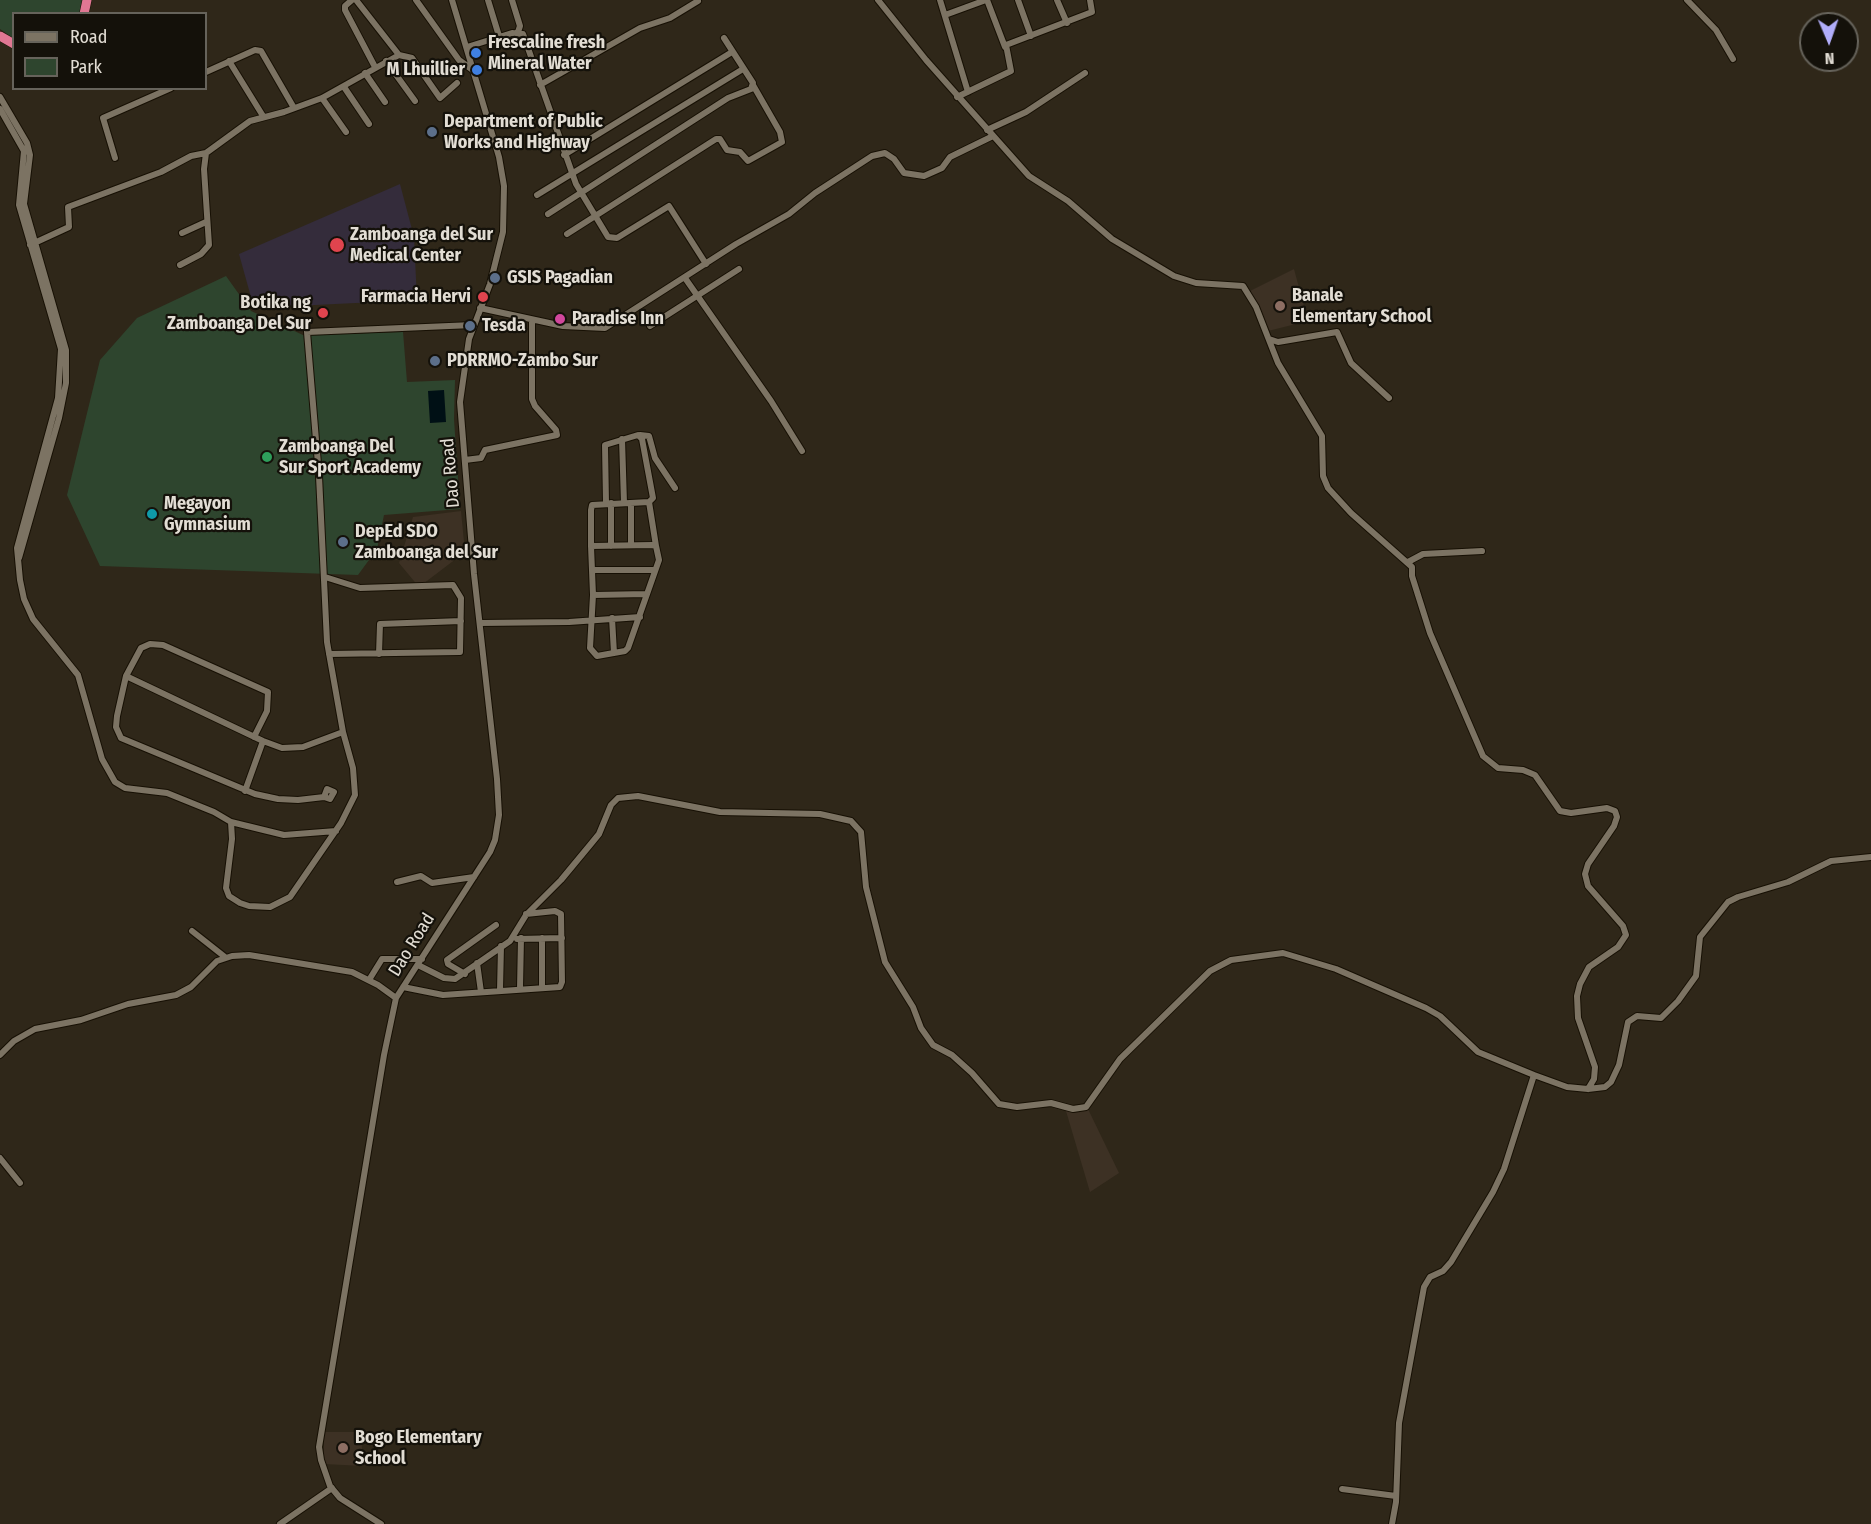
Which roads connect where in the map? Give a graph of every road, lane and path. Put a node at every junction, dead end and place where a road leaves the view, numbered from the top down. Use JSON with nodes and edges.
{"nodes":[{"id":1,"x":354,"y":0,"type":"edge"},
{"id":2,"x":416,"y":0,"type":"edge"},
{"id":3,"x":452,"y":0,"type":"edge"},
{"id":4,"x":488,"y":0,"type":"edge"},
{"id":5,"x":512,"y":0,"type":"edge"},
{"id":6,"x":698,"y":0,"type":"edge"},
{"id":7,"x":878,"y":0,"type":"edge"},
{"id":8,"x":940,"y":0,"type":"edge"},
{"id":9,"x":987,"y":0,"type":"edge"},
{"id":10,"x":1018,"y":0,"type":"edge"},
{"id":11,"x":1056,"y":0,"type":"edge"},
{"id":12,"x":1090,"y":0,"type":"edge"},
{"id":13,"x":1687,"y":0,"type":"edge"},
{"id":14,"x":945,"y":15,"type":"junction"},
{"id":15,"x":1067,"y":23,"type":"junction"},
{"id":16,"x":518,"y":32,"type":"junction"},
{"id":17,"x":499,"y":36,"type":"junction"},
{"id":18,"x":1031,"y":36,"type":"junction"},
{"id":19,"x":724,"y":38,"type":"dead end"},
{"id":20,"x":467,"y":47,"type":"junction"},
{"id":21,"x":1005,"y":47,"type":"junction"},
{"id":22,"x":732,"y":52,"type":"junction"},
{"id":23,"x":399,"y":55,"type":"junction"},
{"id":24,"x":1733,"y":59,"type":"dead end"},
{"id":25,"x":386,"y":60,"type":"junction"},
{"id":26,"x":229,"y":61,"type":"junction"},
{"id":27,"x":375,"y":67,"type":"junction"},
{"id":28,"x":207,"y":69,"type":"edge"},
{"id":29,"x":743,"y":69,"type":"junction"},
{"id":30,"x":474,"y":71,"type":"junction"},
{"id":31,"x":365,"y":73,"type":"junction"},
{"id":32,"x":1085,"y":73,"type":"dead end"},
{"id":33,"x":457,"y":83,"type":"dead end"},
{"id":34,"x":540,"y":85,"type":"junction"},
{"id":35,"x":753,"y":85,"type":"junction"},
{"id":36,"x":344,"y":87,"type":"junction"},
{"id":37,"x":166,"y":90,"type":"edge"},
{"id":38,"x":968,"y":92,"type":"junction"},
{"id":39,"x":0,"y":97,"type":"edge"},
{"id":40,"x":957,"y":97,"type":"junction"},
{"id":41,"x":322,"y":98,"type":"junction"},
{"id":42,"x":416,"y":101,"type":"dead end"},
{"id":43,"x":385,"y":102,"type":"dead end"},
{"id":44,"x":294,"y":108,"type":"junction"},
{"id":45,"x":0,"y":109,"type":"edge"},
{"id":46,"x":263,"y":116,"type":"junction"},
{"id":47,"x":369,"y":124,"type":"dead end"},
{"id":48,"x":987,"y":130,"type":"junction"},
{"id":49,"x":346,"y":132,"type":"dead end"},
{"id":50,"x":993,"y":136,"type":"junction"},
{"id":51,"x":206,"y":153,"type":"junction"},
{"id":52,"x":564,"y":155,"type":"junction"},
{"id":53,"x":115,"y":158,"type":"dead end"},
{"id":54,"x":571,"y":174,"type":"junction"},
{"id":55,"x":580,"y":193,"type":"junction"},
{"id":56,"x":537,"y":195,"type":"dead end"},
{"id":57,"x":548,"y":214,"type":"dead end"},
{"id":58,"x":594,"y":215,"type":"junction"},
{"id":59,"x":206,"y":222,"type":"junction"},
{"id":60,"x":182,"y":233,"type":"dead end"},
{"id":61,"x":567,"y":234,"type":"dead end"},
{"id":62,"x":32,"y":244,"type":"junction"},
{"id":63,"x":706,"y":264,"type":"junction"},
{"id":64,"x":180,"y":265,"type":"dead end"},
{"id":65,"x":739,"y":269,"type":"dead end"},
{"id":66,"x":684,"y":278,"type":"junction"},
{"id":67,"x":696,"y":297,"type":"junction"},
{"id":68,"x":480,"y":308,"type":"junction"},
{"id":69,"x":532,"y":320,"type":"junction"},
{"id":70,"x":473,"y":325,"type":"junction"},
{"id":71,"x":650,"y":326,"type":"dead end"},
{"id":72,"x":1269,"y":339,"type":"junction"},
{"id":73,"x":1389,"y":398,"type":"dead end"},
{"id":74,"x":640,"y":435,"type":"junction"},
{"id":75,"x":622,"y":439,"type":"junction"},
{"id":76,"x":802,"y":451,"type":"dead end"},
{"id":77,"x":465,"y":460,"type":"junction"},
{"id":78,"x":675,"y":488,"type":"dead end"},
{"id":79,"x":649,"y":502,"type":"junction"},
{"id":80,"x":608,"y":503,"type":"junction"},
{"id":81,"x":627,"y":503,"type":"junction"},
{"id":82,"x":631,"y":545,"type":"junction"},
{"id":83,"x":591,"y":546,"type":"junction"},
{"id":84,"x":611,"y":546,"type":"junction"},
{"id":85,"x":656,"y":546,"type":"junction"},
{"id":86,"x":1482,"y":551,"type":"dead end"},
{"id":87,"x":1408,"y":562,"type":"junction"},
{"id":88,"x":592,"y":570,"type":"junction"},
{"id":89,"x":654,"y":570,"type":"junction"},
{"id":90,"x":325,"y":577,"type":"junction"},
{"id":91,"x":647,"y":594,"type":"junction"},
{"id":92,"x":593,"y":595,"type":"junction"},
{"id":93,"x":640,"y":617,"type":"junction"},
{"id":94,"x":612,"y":618,"type":"junction"},
{"id":95,"x":591,"y":620,"type":"junction"},
{"id":96,"x":461,"y":621,"type":"junction"},
{"id":97,"x":480,"y":623,"type":"junction"},
{"id":98,"x":614,"y":653,"type":"junction"},
{"id":99,"x":329,"y":654,"type":"junction"},
{"id":100,"x":379,"y":654,"type":"junction"},
{"id":101,"x":126,"y":676,"type":"junction"},
{"id":102,"x":343,"y":732,"type":"junction"},
{"id":103,"x":254,"y":737,"type":"junction"},
{"id":104,"x":263,"y":741,"type":"junction"},
{"id":105,"x":245,"y":791,"type":"junction"},
{"id":106,"x":324,"y":797,"type":"dead end"},
{"id":107,"x":231,"y":822,"type":"junction"},
{"id":108,"x":336,"y":831,"type":"junction"},
{"id":109,"x":1871,"y":857,"type":"edge"},
{"id":110,"x":474,"y":877,"type":"junction"},
{"id":111,"x":397,"y":882,"type":"dead end"},
{"id":112,"x":526,"y":915,"type":"junction"},
{"id":113,"x":496,"y":925,"type":"dead end"},
{"id":114,"x":192,"y":931,"type":"dead end"},
{"id":115,"x":521,"y":938,"type":"junction"},
{"id":116,"x":542,"y":938,"type":"junction"},
{"id":117,"x":562,"y":938,"type":"junction"},
{"id":118,"x":512,"y":939,"type":"junction"},
{"id":119,"x":501,"y":946,"type":"junction"},
{"id":120,"x":225,"y":957,"type":"junction"},
{"id":121,"x":420,"y":962,"type":"junction"},
{"id":122,"x":477,"y":963,"type":"junction"},
{"id":123,"x":465,"y":974,"type":"junction"},
{"id":124,"x":369,"y":980,"type":"junction"},
{"id":125,"x":403,"y":987,"type":"junction"},
{"id":126,"x":520,"y":988,"type":"junction"},
{"id":127,"x":542,"y":988,"type":"junction"},
{"id":128,"x":500,"y":990,"type":"junction"},
{"id":129,"x":481,"y":992,"type":"junction"},
{"id":130,"x":396,"y":998,"type":"junction"},
{"id":131,"x":0,"y":1055,"type":"edge"},
{"id":132,"x":1534,"y":1075,"type":"junction"},
{"id":133,"x":1588,"y":1089,"type":"junction"},
{"id":134,"x":0,"y":1158,"type":"edge"},
{"id":135,"x":20,"y":1183,"type":"dead end"},
{"id":136,"x":332,"y":1488,"type":"junction"},
{"id":137,"x":1342,"y":1489,"type":"dead end"},
{"id":138,"x":1396,"y":1496,"type":"junction"},
{"id":139,"x":280,"y":1524,"type":"edge"},
{"id":140,"x":381,"y":1524,"type":"edge"},
{"id":141,"x":1392,"y":1524,"type":"edge"}],
"edges":[{"from":1,"to":23,"type":"street"},
{"from":1,"to":27,"type":"street"},
{"from":2,"to":30,"type":"street"},
{"from":3,"to":20,"type":"street","name":"Dao Road"},
{"from":4,"to":17,"type":"street"},
{"from":5,"to":16,"type":"street"},
{"from":6,"to":34,"type":"street"},
{"from":7,"to":40,"type":"street"},
{"from":8,"to":14,"type":"street"},
{"from":9,"to":14,"type":"street"},
{"from":9,"to":21,"type":"street"},
{"from":10,"to":18,"type":"street"},
{"from":11,"to":15,"type":"street"},
{"from":12,"to":15,"type":"street"},
{"from":13,"to":24,"type":"street"},
{"from":14,"to":38,"type":"street"},
{"from":15,"to":18,"type":"street"},
{"from":16,"to":17,"type":"street"},
{"from":16,"to":34,"type":"street"},
{"from":17,"to":20,"type":"street"},
{"from":18,"to":21,"type":"street"},
{"from":19,"to":22,"type":"street"},
{"from":20,"to":30,"type":"street","name":"Dao Road"},
{"from":21,"to":38,"type":"street"},
{"from":22,"to":29,"type":"street"},
{"from":22,"to":52,"type":"street"},
{"from":23,"to":25,"type":"street"},
{"from":23,"to":33,"type":"street"},
{"from":25,"to":27,"type":"street"},
{"from":25,"to":42,"type":"street"},
{"from":26,"to":28,"type":"street"},
{"from":26,"to":44,"type":"street"},
{"from":26,"to":46,"type":"street"},
{"from":27,"to":31,"type":"street"},
{"from":29,"to":35,"type":"street"},
{"from":29,"to":54,"type":"street"},
{"from":30,"to":68,"type":"street","name":"Dao Road"},
{"from":31,"to":36,"type":"street"},
{"from":31,"to":43,"type":"street"},
{"from":32,"to":48,"type":"street"},
{"from":34,"to":52,"type":"street"},
{"from":35,"to":55,"type":"street"},
{"from":35,"to":58,"type":"street"},
{"from":36,"to":41,"type":"street"},
{"from":36,"to":47,"type":"street"},
{"from":37,"to":53,"type":"street"},
{"from":38,"to":40,"type":"street"},
{"from":39,"to":62,"type":"street"},
{"from":40,"to":48,"type":"street"},
{"from":41,"to":44,"type":"street"},
{"from":41,"to":49,"type":"street"},
{"from":44,"to":46,"type":"street"},
{"from":45,"to":62,"type":"street"},
{"from":46,"to":51,"type":"street"},
{"from":48,"to":50,"type":"street"},
{"from":50,"to":63,"type":"street"},
{"from":50,"to":72,"type":"street"},
{"from":51,"to":59,"type":"street"},
{"from":51,"to":62,"type":"street"},
{"from":52,"to":54,"type":"street"},
{"from":54,"to":55,"type":"street"},
{"from":54,"to":56,"type":"street"},
{"from":55,"to":57,"type":"street"},
{"from":55,"to":58,"type":"street"},
{"from":58,"to":61,"type":"street"},
{"from":58,"to":63,"type":"street"},
{"from":59,"to":60,"type":"street"},
{"from":59,"to":64,"type":"street"},
{"from":62,"to":107,"type":"street"},
{"from":63,"to":66,"type":"street"},
{"from":65,"to":67,"type":"street"},
{"from":66,"to":67,"type":"street"},
{"from":66,"to":69,"type":"street"},
{"from":67,"to":71,"type":"street"},
{"from":67,"to":76,"type":"street"},
{"from":68,"to":69,"type":"street"},
{"from":68,"to":70,"type":"street","name":"Dao Road"},
{"from":69,"to":77,"type":"street"},
{"from":70,"to":77,"type":"street","name":"Dao Road"},
{"from":70,"to":90,"type":"street"},
{"from":72,"to":73,"type":"street"},
{"from":72,"to":87,"type":"street"},
{"from":74,"to":75,"type":"street"},
{"from":74,"to":78,"type":"street"},
{"from":74,"to":79,"type":"street"},
{"from":75,"to":80,"type":"street"},
{"from":75,"to":81,"type":"street"},
{"from":77,"to":97,"type":"street","name":"Dao Road"},
{"from":79,"to":81,"type":"street"},
{"from":79,"to":85,"type":"street"},
{"from":80,"to":81,"type":"street"},
{"from":80,"to":83,"type":"street"},
{"from":80,"to":84,"type":"street"},
{"from":81,"to":82,"type":"street"},
{"from":82,"to":84,"type":"street"},
{"from":82,"to":85,"type":"street"},
{"from":83,"to":84,"type":"street"},
{"from":83,"to":88,"type":"street"},
{"from":85,"to":89,"type":"street"},
{"from":86,"to":87,"type":"street"},
{"from":87,"to":133,"type":"street"},
{"from":88,"to":89,"type":"street"},
{"from":88,"to":92,"type":"street"},
{"from":89,"to":91,"type":"street"},
{"from":90,"to":96,"type":"street"},
{"from":90,"to":99,"type":"street"},
{"from":91,"to":92,"type":"street"},
{"from":91,"to":93,"type":"street"},
{"from":92,"to":95,"type":"street"},
{"from":93,"to":94,"type":"street"},
{"from":93,"to":98,"type":"street"},
{"from":94,"to":95,"type":"street"},
{"from":94,"to":98,"type":"street"},
{"from":95,"to":97,"type":"street"},
{"from":95,"to":98,"type":"street"},
{"from":96,"to":100,"type":"street"},
{"from":96,"to":100,"type":"street"},
{"from":97,"to":110,"type":"street","name":"Dao Road"},
{"from":99,"to":100,"type":"street"},
{"from":99,"to":102,"type":"street"},
{"from":101,"to":103,"type":"street"},
{"from":101,"to":103,"type":"street"},
{"from":101,"to":105,"type":"street"},
{"from":102,"to":104,"type":"street"},
{"from":102,"to":108,"type":"street"},
{"from":103,"to":104,"type":"street"},
{"from":104,"to":105,"type":"street"},
{"from":105,"to":106,"type":"street"},
{"from":107,"to":108,"type":"street"},
{"from":107,"to":108,"type":"street"},
{"from":109,"to":133,"type":"street"},
{"from":110,"to":111,"type":"street"},
{"from":110,"to":121,"type":"street","name":"Dao Road"},
{"from":112,"to":117,"type":"street"},
{"from":112,"to":118,"type":"street"},
{"from":112,"to":132,"type":"street"},
{"from":113,"to":123,"type":"street"},
{"from":114,"to":120,"type":"street"},
{"from":115,"to":116,"type":"street"},
{"from":115,"to":118,"type":"street"},
{"from":115,"to":126,"type":"street"},
{"from":116,"to":117,"type":"street"},
{"from":116,"to":127,"type":"street"},
{"from":117,"to":127,"type":"street"},
{"from":118,"to":119,"type":"street"},
{"from":119,"to":122,"type":"street"},
{"from":119,"to":128,"type":"street"},
{"from":120,"to":124,"type":"street"},
{"from":120,"to":131,"type":"street"},
{"from":121,"to":123,"type":"street"},
{"from":121,"to":124,"type":"street"},
{"from":121,"to":125,"type":"street","name":"Dao Road"},
{"from":122,"to":123,"type":"street"},
{"from":122,"to":129,"type":"street"},
{"from":124,"to":130,"type":"street"},
{"from":125,"to":129,"type":"street"},
{"from":125,"to":130,"type":"street","name":"Dao Road"},
{"from":126,"to":127,"type":"street"},
{"from":126,"to":128,"type":"street"},
{"from":128,"to":129,"type":"street"},
{"from":130,"to":136,"type":"street"},
{"from":132,"to":133,"type":"street"},
{"from":132,"to":138,"type":"street"},
{"from":134,"to":135,"type":"street"},
{"from":136,"to":139,"type":"street"},
{"from":136,"to":140,"type":"street"},
{"from":137,"to":138,"type":"street"},
{"from":138,"to":141,"type":"street"}]}
